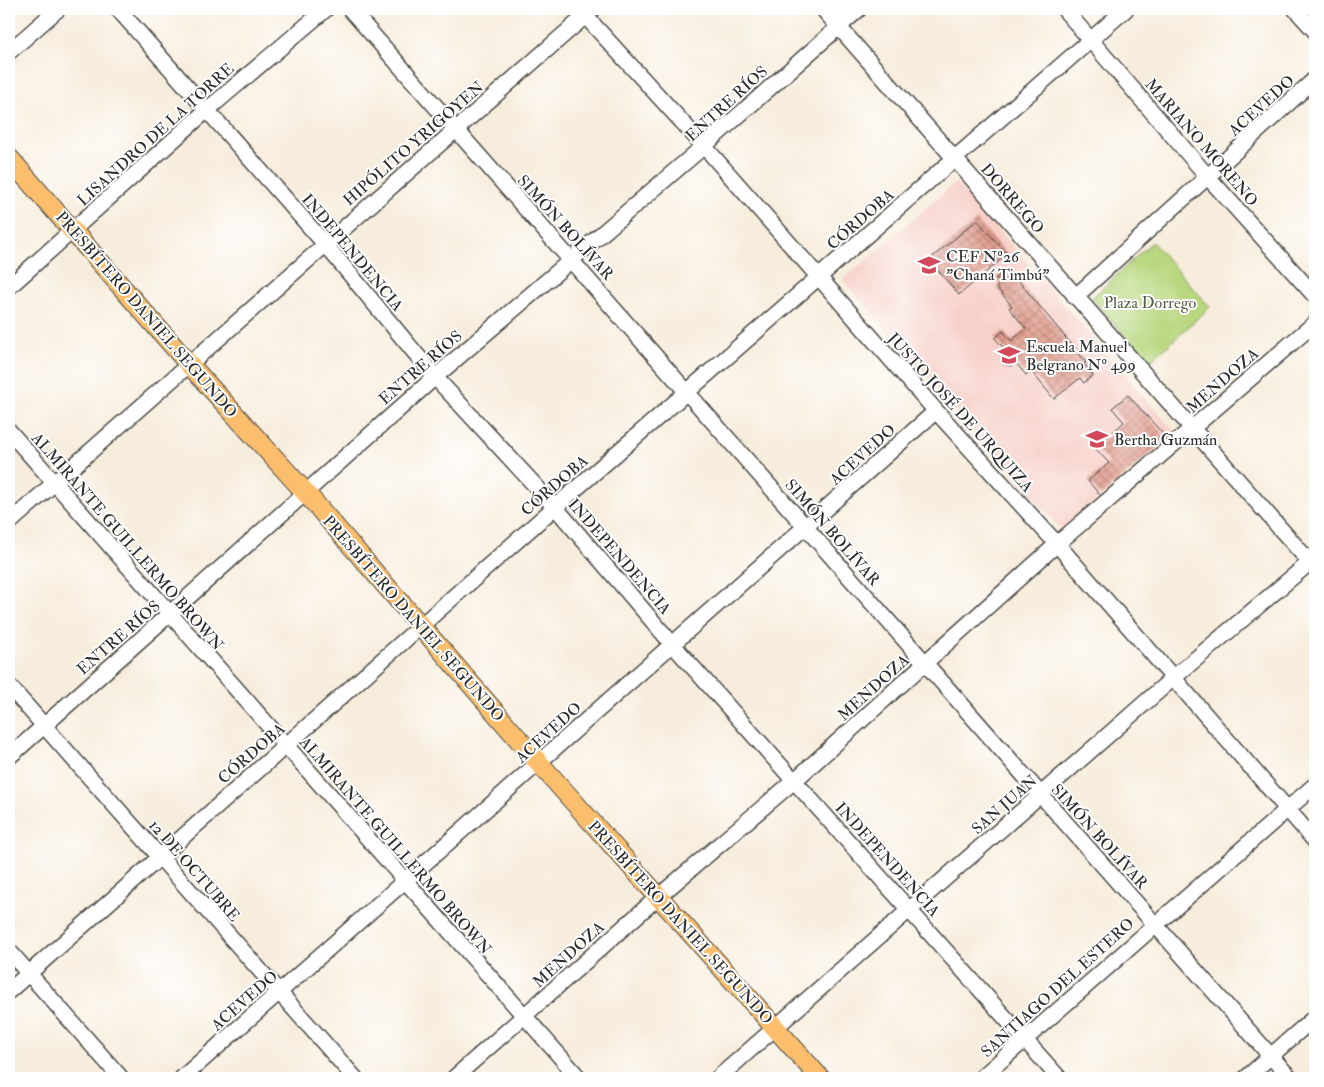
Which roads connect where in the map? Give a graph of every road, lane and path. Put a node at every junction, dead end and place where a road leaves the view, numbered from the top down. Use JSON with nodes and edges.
{"nodes":[{"id":1,"x":58,"y":9,"type":"edge"},
{"id":2,"x":118,"y":9,"type":"edge"},
{"id":3,"x":326,"y":9,"type":"edge"},
{"id":4,"x":350,"y":9,"type":"edge"},
{"id":5,"x":823,"y":9,"type":"edge"},
{"id":6,"x":859,"y":9,"type":"edge"},
{"id":7,"x":1064,"y":9,"type":"edge"},
{"id":8,"x":1126,"y":9,"type":"edge"},
{"id":9,"x":1295,"y":9,"type":"edge"},
{"id":10,"x":586,"y":11,"type":"edge"},
{"id":11,"x":838,"y":26,"type":"junction"},
{"id":12,"x":1315,"y":31,"type":"edge"},
{"id":13,"x":1091,"y":39,"type":"junction"},
{"id":14,"x":9,"y":52,"type":"edge"},
{"id":15,"x":1315,"y":79,"type":"edge"},
{"id":16,"x":207,"y":110,"type":"junction"},
{"id":17,"x":455,"y":129,"type":"junction"},
{"id":18,"x":704,"y":146,"type":"junction"},
{"id":19,"x":9,"y":158,"type":"edge"},
{"id":20,"x":955,"y":158,"type":"junction"},
{"id":21,"x":1208,"y":177,"type":"junction"},
{"id":22,"x":73,"y":230,"type":"junction"},
{"id":23,"x":325,"y":244,"type":"junction"},
{"id":24,"x":572,"y":260,"type":"junction"},
{"id":25,"x":818,"y":278,"type":"junction"},
{"id":26,"x":9,"y":287,"type":"edge"},
{"id":27,"x":1315,"y":296,"type":"edge"},
{"id":28,"x":1075,"y":297,"type":"junction"},
{"id":29,"x":1315,"y":323,"type":"edge"},
{"id":30,"x":188,"y":363,"type":"junction"},
{"id":31,"x":435,"y":377,"type":"junction"},
{"id":32,"x":688,"y":392,"type":"junction"},
{"id":33,"x":936,"y":411,"type":"junction"},
{"id":34,"x":1193,"y":430,"type":"junction"},
{"id":35,"x":9,"y":431,"type":"edge"},
{"id":36,"x":54,"y":482,"type":"junction"},
{"id":37,"x":305,"y":492,"type":"junction"},
{"id":38,"x":555,"y":507,"type":"junction"},
{"id":39,"x":9,"y":523,"type":"edge"},
{"id":40,"x":806,"y":527,"type":"junction"},
{"id":41,"x":1057,"y":544,"type":"junction"},
{"id":42,"x":1314,"y":562,"type":"edge"},
{"id":43,"x":170,"y":614,"type":"junction"},
{"id":44,"x":422,"y":625,"type":"junction"},
{"id":45,"x":673,"y":644,"type":"junction"},
{"id":46,"x":924,"y":665,"type":"junction"},
{"id":47,"x":1172,"y":679,"type":"junction"},
{"id":48,"x":9,"y":686,"type":"edge"},
{"id":49,"x":44,"y":725,"type":"junction"},
{"id":50,"x":286,"y":746,"type":"junction"},
{"id":51,"x":9,"y":757,"type":"edge"},
{"id":52,"x":539,"y":763,"type":"junction"},
{"id":53,"x":794,"y":781,"type":"junction"},
{"id":54,"x":1315,"y":785,"type":"edge"},
{"id":55,"x":1040,"y":796,"type":"junction"},
{"id":56,"x":1287,"y":809,"type":"junction"},
{"id":57,"x":1315,"y":841,"type":"edge"},
{"id":58,"x":160,"y":857,"type":"junction"},
{"id":59,"x":404,"y":882,"type":"junction"},
{"id":60,"x":658,"y":897,"type":"junction"},
{"id":61,"x":910,"y":910,"type":"junction"},
{"id":62,"x":1155,"y":924,"type":"junction"},
{"id":63,"x":9,"y":951,"type":"edge"},
{"id":64,"x":28,"y":973,"type":"junction"},
{"id":65,"x":9,"y":990,"type":"edge"},
{"id":66,"x":280,"y":992,"type":"junction"},
{"id":67,"x":524,"y":1016,"type":"junction"},
{"id":68,"x":1315,"y":1017,"type":"edge"},
{"id":69,"x":776,"y":1027,"type":"junction"},
{"id":70,"x":1025,"y":1039,"type":"junction"},
{"id":71,"x":1271,"y":1057,"type":"junction"},
{"id":72,"x":121,"y":1078,"type":"edge"},
{"id":73,"x":182,"y":1078,"type":"edge"},
{"id":74,"x":355,"y":1078,"type":"edge"},
{"id":75,"x":454,"y":1078,"type":"edge"},
{"id":76,"x":579,"y":1078,"type":"edge"},
{"id":77,"x":718,"y":1078,"type":"edge"},
{"id":78,"x":820,"y":1078,"type":"edge"},
{"id":79,"x":982,"y":1078,"type":"edge"},
{"id":80,"x":1059,"y":1078,"type":"edge"},
{"id":81,"x":1246,"y":1078,"type":"edge"},
{"id":82,"x":1290,"y":1078,"type":"edge"}],
"edges":[{"from":1,"to":14,"type":"street"},
{"from":2,"to":16,"type":"street","name":"INDEPENDENCIA"},
{"from":3,"to":16,"type":"street","name":"LISANDRO DE LA TORRE"},
{"from":4,"to":17,"type":"street","name":"SIMÓN BOLÍVAR"},
{"from":5,"to":11,"type":"street","name":"DORREGO"},
{"from":6,"to":11,"type":"street","name":"ENTRE RÍOS"},
{"from":7,"to":13,"type":"street","name":"MARIANO MORENO"},
{"from":8,"to":13,"type":"street","name":"CÓRDOBA"},
{"from":9,"to":12,"type":"street"},
{"from":10,"to":17,"type":"street","name":"HIPÓLITO YRIGOYEN"},
{"from":10,"to":18,"type":"street","name":"JUSTO JOSÉ DE URQUIZA"},
{"from":11,"to":18,"type":"street","name":"ENTRE RÍOS"},
{"from":11,"to":20,"type":"street","name":"DORREGO"},
{"from":13,"to":20,"type":"street","name":"CÓRDOBA"},
{"from":13,"to":21,"type":"street","name":"MARIANO MORENO"},
{"from":15,"to":21,"type":"street","name":"ACEVEDO"},
{"from":16,"to":22,"type":"street","name":"LISANDRO DE LA TORRE"},
{"from":16,"to":23,"type":"street","name":"INDEPENDENCIA"},
{"from":17,"to":23,"type":"street","name":"HIPÓLITO YRIGOYEN"},
{"from":17,"to":24,"type":"street","name":"SIMÓN BOLÍVAR"},
{"from":18,"to":24,"type":"street","name":"ENTRE RÍOS"},
{"from":18,"to":25,"type":"street","name":"JUSTO JOSÉ DE URQUIZA"},
{"from":19,"to":22,"type":"main road","name":"PRESBÍTERO DANIEL SEGUNDO"},
{"from":20,"to":25,"type":"street","name":"CÓRDOBA"},
{"from":20,"to":28,"type":"street","name":"DORREGO"},
{"from":21,"to":27,"type":"street","name":"MARIANO MORENO"},
{"from":21,"to":28,"type":"street","name":"ACEVEDO"},
{"from":22,"to":26,"type":"street","name":"LISANDRO DE LA TORRE"},
{"from":22,"to":30,"type":"main road","name":"PRESBÍTERO DANIEL SEGUNDO"},
{"from":23,"to":30,"type":"street","name":"HIPÓLITO YRIGOYEN"},
{"from":23,"to":31,"type":"street","name":"INDEPENDENCIA"},
{"from":24,"to":31,"type":"street","name":"ENTRE RÍOS"},
{"from":24,"to":32,"type":"street","name":"SIMÓN BOLÍVAR"},
{"from":25,"to":32,"type":"street","name":"CÓRDOBA"},
{"from":25,"to":33,"type":"street","name":"JUSTO JOSÉ DE URQUIZA"},
{"from":28,"to":34,"type":"street","name":"DORREGO"},
{"from":29,"to":34,"type":"street","name":"MENDOZA"},
{"from":30,"to":36,"type":"street","name":"HIPÓLITO YRIGOYEN"},
{"from":30,"to":37,"type":"main road","name":"PRESBÍTERO DANIEL SEGUNDO"},
{"from":31,"to":37,"type":"street","name":"ENTRE RÍOS"},
{"from":31,"to":38,"type":"street","name":"INDEPENDENCIA"},
{"from":32,"to":38,"type":"street","name":"CÓRDOBA"},
{"from":32,"to":40,"type":"street","name":"SIMÓN BOLÍVAR"},
{"from":33,"to":40,"type":"street","name":"ACEVEDO"},
{"from":33,"to":41,"type":"street","name":"JUSTO JOSÉ DE URQUIZA"},
{"from":34,"to":41,"type":"street","name":"MENDOZA"},
{"from":34,"to":42,"type":"street","name":"DORREGO"},
{"from":35,"to":36,"type":"street","name":"ALMIRANTE GUILLERMO BROWN"},
{"from":36,"to":39,"type":"street","name":"HIPÓLITO YRIGOYEN"},
{"from":36,"to":43,"type":"street","name":"ALMIRANTE GUILLERMO BROWN"},
{"from":37,"to":43,"type":"street","name":"ENTRE RÍOS"},
{"from":37,"to":44,"type":"main road","name":"PRESBÍTERO DANIEL SEGUNDO"},
{"from":38,"to":44,"type":"street","name":"CÓRDOBA"},
{"from":38,"to":45,"type":"street","name":"INDEPENDENCIA"},
{"from":40,"to":45,"type":"street","name":"ACEVEDO"},
{"from":40,"to":46,"type":"street","name":"SIMÓN BOLÍVAR"},
{"from":41,"to":46,"type":"street","name":"MENDOZA"},
{"from":41,"to":47,"type":"street","name":"JUSTO JOSÉ DE URQUIZA"},
{"from":42,"to":47,"type":"street","name":"SAN JUAN"},
{"from":43,"to":49,"type":"street","name":"ENTRE RÍOS"},
{"from":43,"to":50,"type":"street","name":"ALMIRANTE GUILLERMO BROWN"},
{"from":44,"to":50,"type":"street","name":"CÓRDOBA"},
{"from":44,"to":52,"type":"main road","name":"PRESBÍTERO DANIEL SEGUNDO"},
{"from":45,"to":52,"type":"street","name":"ACEVEDO"},
{"from":45,"to":53,"type":"street","name":"INDEPENDENCIA"},
{"from":46,"to":53,"type":"street","name":"MENDOZA"},
{"from":46,"to":55,"type":"street","name":"SIMÓN BOLÍVAR"},
{"from":47,"to":55,"type":"street","name":"SAN JUAN"},
{"from":47,"to":56,"type":"street","name":"JUSTO JOSÉ DE URQUIZA"},
{"from":48,"to":49,"type":"street","name":"12 DE OCTUBRE"},
{"from":49,"to":51,"type":"street","name":"ENTRE RÍOS"},
{"from":49,"to":58,"type":"street","name":"12 DE OCTUBRE"},
{"from":50,"to":58,"type":"street","name":"CÓRDOBA"},
{"from":50,"to":59,"type":"street","name":"ALMIRANTE GUILLERMO BROWN"},
{"from":52,"to":59,"type":"street","name":"ACEVEDO"},
{"from":52,"to":60,"type":"main road","name":"PRESBÍTERO DANIEL SEGUNDO"},
{"from":53,"to":60,"type":"street","name":"MENDOZA"},
{"from":53,"to":61,"type":"street","name":"INDEPENDENCIA"},
{"from":54,"to":56,"type":"street","name":"SANTIAGO DEL ESTERO"},
{"from":55,"to":61,"type":"street","name":"SAN JUAN"},
{"from":55,"to":62,"type":"street","name":"SIMÓN BOLÍVAR"},
{"from":56,"to":57,"type":"street","name":"JUSTO JOSÉ DE URQUIZA"},
{"from":56,"to":62,"type":"street","name":"SANTIAGO DEL ESTERO"},
{"from":58,"to":64,"type":"street","name":"CÓRDOBA"},
{"from":58,"to":66,"type":"street","name":"12 DE OCTUBRE"},
{"from":59,"to":66,"type":"street","name":"ACEVEDO"},
{"from":59,"to":67,"type":"street","name":"ALMIRANTE GUILLERMO BROWN"},
{"from":60,"to":67,"type":"street","name":"MENDOZA"},
{"from":60,"to":69,"type":"main road","name":"PRESBÍTERO DANIEL SEGUNDO"},
{"from":61,"to":69,"type":"street","name":"SAN JUAN"},
{"from":61,"to":70,"type":"street","name":"INDEPENDENCIA"},
{"from":62,"to":70,"type":"street","name":"SANTIAGO DEL ESTERO"},
{"from":62,"to":71,"type":"street","name":"SIMÓN BOLÍVAR"},
{"from":63,"to":64,"type":"street"},
{"from":64,"to":65,"type":"street","name":"CÓRDOBA"},
{"from":64,"to":72,"type":"street"},
{"from":66,"to":73,"type":"street","name":"ACEVEDO"},
{"from":66,"to":74,"type":"street","name":"12 DE OCTUBRE"},
{"from":67,"to":75,"type":"street","name":"MENDOZA"},
{"from":67,"to":76,"type":"street","name":"ALMIRANTE GUILLERMO BROWN"},
{"from":68,"to":71,"type":"street"},
{"from":69,"to":77,"type":"street","name":"SAN JUAN"},
{"from":69,"to":78,"type":"main road","name":"PRESBÍTERO DANIEL SEGUNDO"},
{"from":70,"to":79,"type":"street","name":"SANTIAGO DEL ESTERO"},
{"from":70,"to":80,"type":"street","name":"INDEPENDENCIA"},
{"from":71,"to":81,"type":"street"},
{"from":71,"to":82,"type":"street","name":"SIMÓN BOLÍVAR"}]}
